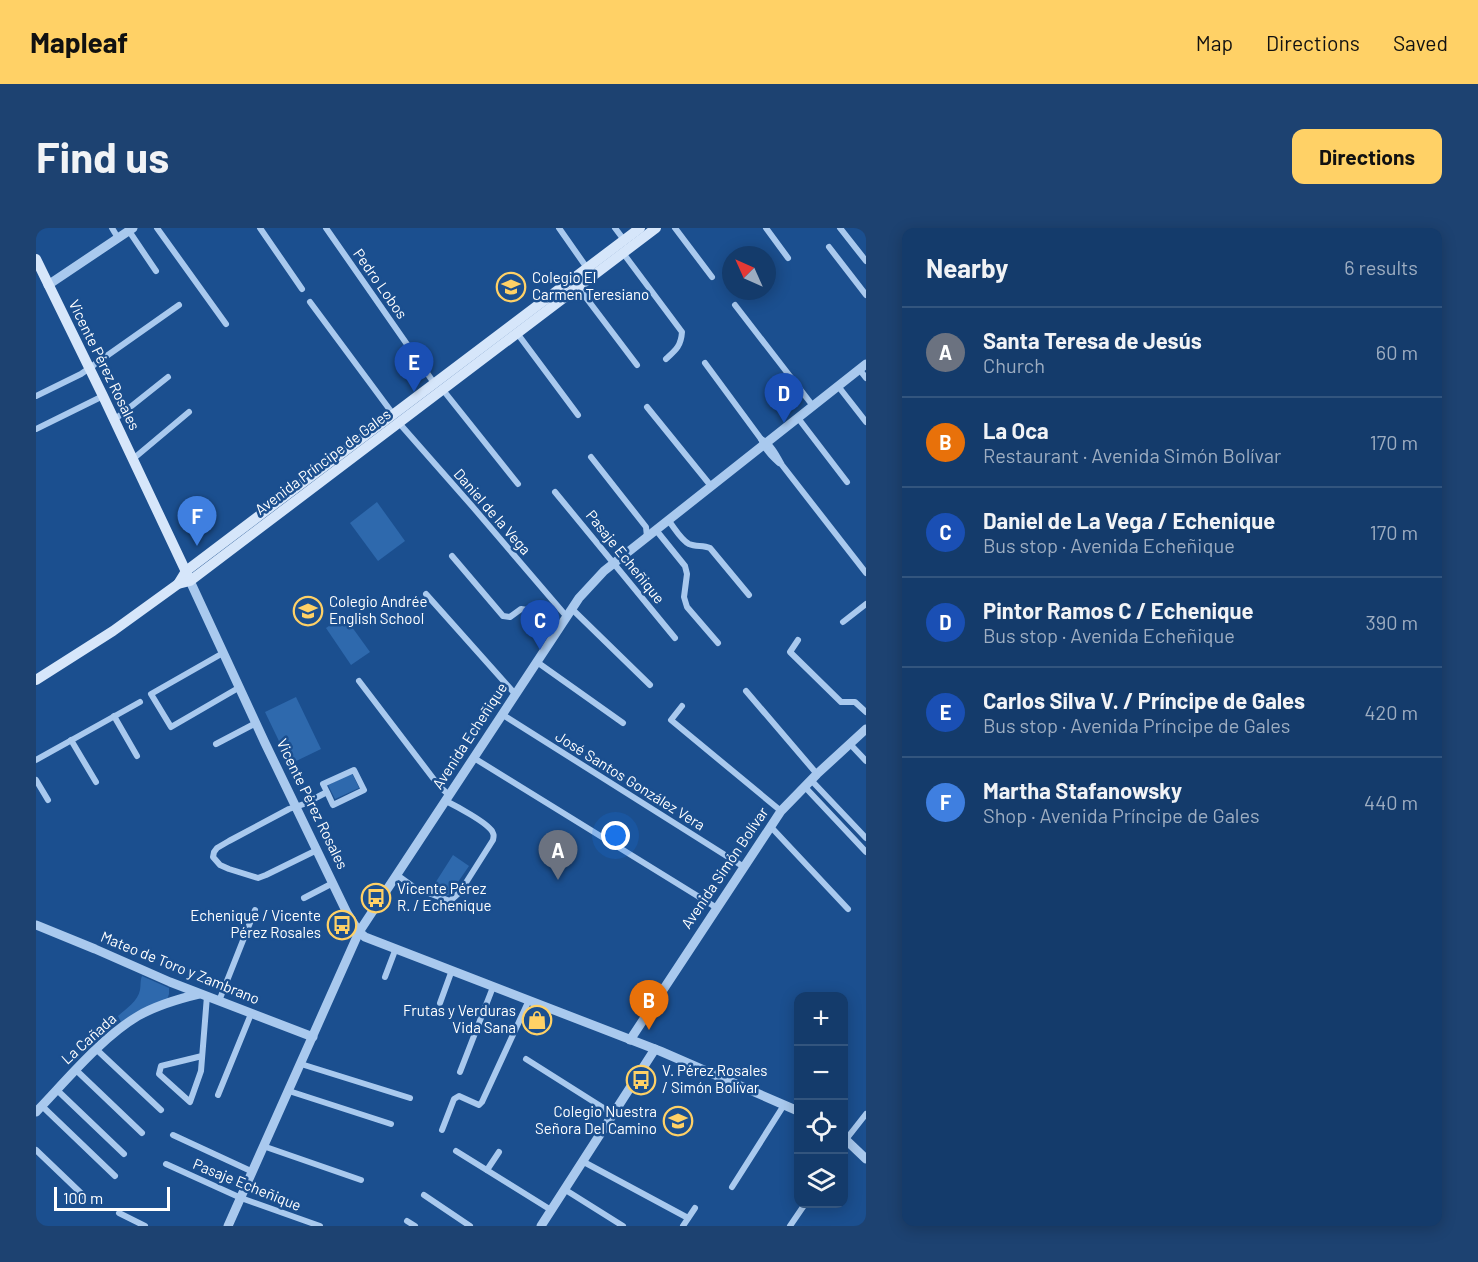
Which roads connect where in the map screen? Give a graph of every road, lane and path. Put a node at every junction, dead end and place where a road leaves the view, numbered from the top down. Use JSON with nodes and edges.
{"nodes":[{"id":1,"x":112,"y":228,"type":"edge"},
{"id":2,"x":157,"y":228,"type":"edge"},
{"id":3,"x":260,"y":228,"type":"edge"},
{"id":4,"x":326,"y":228,"type":"edge"},
{"id":5,"x":559,"y":228,"type":"edge"},
{"id":6,"x":615,"y":228,"type":"edge"},
{"id":7,"x":640,"y":228,"type":"edge"},
{"id":8,"x":656,"y":228,"type":"edge"},
{"id":9,"x":675,"y":228,"type":"edge"},
{"id":10,"x":766,"y":228,"type":"edge"},
{"id":11,"x":840,"y":228,"type":"edge"},
{"id":12,"x":131,"y":229,"type":"edge"},
{"id":13,"x":118,"y":238,"type":"junction"},
{"id":14,"x":624,"y":240,"type":"junction"},
{"id":15,"x":829,"y":247,"type":"dead end"},
{"id":16,"x":623,"y":253,"type":"junction"},
{"id":17,"x":788,"y":258,"type":"dead end"},
{"id":18,"x":36,"y":260,"type":"edge"},
{"id":19,"x":866,"y":261,"type":"edge"},
{"id":20,"x":587,"y":268,"type":"junction"},
{"id":21,"x":156,"y":271,"type":"dead end"},
{"id":22,"x":712,"y":277,"type":"dead end"},
{"id":23,"x":48,"y":285,"type":"junction"},
{"id":24,"x":578,"y":287,"type":"junction"},
{"id":25,"x":302,"y":289,"type":"dead end"},
{"id":26,"x":866,"y":295,"type":"edge"},
{"id":27,"x":310,"y":302,"type":"dead end"},
{"id":28,"x":179,"y":305,"type":"dead end"},
{"id":29,"x":735,"y":306,"type":"dead end"},
{"id":30,"x":226,"y":324,"type":"dead end"},
{"id":31,"x":517,"y":333,"type":"junction"},
{"id":32,"x":666,"y":359,"type":"dead end"},
{"id":33,"x":705,"y":363,"type":"dead end"},
{"id":34,"x":637,"y":365,"type":"dead end"},
{"id":35,"x":862,"y":367,"type":"edge"},
{"id":36,"x":90,"y":368,"type":"junction"},
{"id":37,"x":168,"y":377,"type":"dead end"},
{"id":38,"x":866,"y":378,"type":"edge"},
{"id":39,"x":439,"y":386,"type":"junction"},
{"id":40,"x":838,"y":386,"type":"junction"},
{"id":41,"x":36,"y":396,"type":"edge"},
{"id":42,"x":103,"y":396,"type":"junction"},
{"id":43,"x":813,"y":406,"type":"junction"},
{"id":44,"x":647,"y":407,"type":"dead end"},
{"id":45,"x":189,"y":412,"type":"dead end"},
{"id":46,"x":578,"y":415,"type":"dead end"},
{"id":47,"x":798,"y":418,"type":"junction"},
{"id":48,"x":396,"y":419,"type":"junction"},
{"id":49,"x":114,"y":420,"type":"junction"},
{"id":50,"x":866,"y":422,"type":"edge"},
{"id":51,"x":36,"y":429,"type":"edge"},
{"id":52,"x":764,"y":442,"type":"junction"},
{"id":53,"x":591,"y":458,"type":"dead end"},
{"id":54,"x":133,"y":459,"type":"junction"},
{"id":55,"x":847,"y":482,"type":"dead end"},
{"id":56,"x":518,"y":484,"type":"dead end"},
{"id":57,"x":711,"y":486,"type":"junction"},
{"id":58,"x":555,"y":492,"type":"dead end"},
{"id":59,"x":668,"y":520,"type":"junction"},
{"id":60,"x":651,"y":531,"type":"junction"},
{"id":61,"x":452,"y":556,"type":"dead end"},
{"id":62,"x":614,"y":563,"type":"junction"},
{"id":63,"x":866,"y":573,"type":"edge"},
{"id":64,"x":188,"y":576,"type":"junction"},
{"id":65,"x":426,"y":594,"type":"dead end"},
{"id":66,"x":749,"y":595,"type":"dead end"},
{"id":67,"x":866,"y":604,"type":"edge"},
{"id":68,"x":569,"y":613,"type":"junction"},
{"id":69,"x":843,"y":622,"type":"dead end"},
{"id":70,"x":554,"y":636,"type":"junction"},
{"id":71,"x":675,"y":638,"type":"dead end"},
{"id":72,"x":798,"y":640,"type":"dead end"},
{"id":73,"x":718,"y":643,"type":"dead end"},
{"id":74,"x":223,"y":653,"type":"junction"},
{"id":75,"x":537,"y":662,"type":"junction"},
{"id":76,"x":36,"y":680,"type":"edge"},
{"id":77,"x":359,"y":681,"type":"dead end"},
{"id":78,"x":650,"y":685,"type":"dead end"},
{"id":79,"x":240,"y":687,"type":"junction"},
{"id":80,"x":746,"y":691,"type":"dead end"},
{"id":81,"x":516,"y":695,"type":"junction"},
{"id":82,"x":140,"y":702,"type":"dead end"},
{"id":83,"x":682,"y":706,"type":"dead end"},
{"id":84,"x":866,"y":712,"type":"edge"},
{"id":85,"x":503,"y":715,"type":"junction"},
{"id":86,"x":114,"y":716,"type":"junction"},
{"id":87,"x":256,"y":723,"type":"junction"},
{"id":88,"x":623,"y":723,"type":"dead end"},
{"id":89,"x":866,"y":729,"type":"edge"},
{"id":90,"x":71,"y":740,"type":"junction"},
{"id":91,"x":216,"y":744,"type":"dead end"},
{"id":92,"x":850,"y":744,"type":"junction"},
{"id":93,"x":137,"y":756,"type":"dead end"},
{"id":94,"x":474,"y":758,"type":"junction"},
{"id":95,"x":36,"y":759,"type":"edge"},
{"id":96,"x":866,"y":761,"type":"edge"},
{"id":97,"x":36,"y":780,"type":"edge"},
{"id":98,"x":811,"y":780,"type":"junction"},
{"id":99,"x":96,"y":782,"type":"dead end"},
{"id":100,"x":327,"y":792,"type":"junction"},
{"id":101,"x":447,"y":798,"type":"junction"},
{"id":102,"x":48,"y":800,"type":"dead end"},
{"id":103,"x":296,"y":807,"type":"junction"},
{"id":104,"x":781,"y":811,"type":"junction"},
{"id":105,"x":771,"y":826,"type":"junction"},
{"id":106,"x":866,"y":838,"type":"edge"},
{"id":107,"x":318,"y":850,"type":"junction"},
{"id":108,"x":866,"y":852,"type":"edge"},
{"id":109,"x":744,"y":867,"type":"junction"},
{"id":110,"x":397,"y":875,"type":"junction"},
{"id":111,"x":333,"y":883,"type":"junction"},
{"id":112,"x":304,"y":898,"type":"dead end"},
{"id":113,"x":717,"y":908,"type":"junction"},
{"id":114,"x":848,"y":909,"type":"dead end"},
{"id":115,"x":255,"y":910,"type":"dead end"},
{"id":116,"x":36,"y":926,"type":"edge"},
{"id":117,"x":359,"y":932,"type":"junction"},
{"id":118,"x":396,"y":948,"type":"junction"},
{"id":119,"x":452,"y":970,"type":"junction"},
{"id":120,"x":385,"y":977,"type":"dead end"},
{"id":121,"x":182,"y":987,"type":"junction"},
{"id":122,"x":493,"y":987,"type":"junction"},
{"id":123,"x":203,"y":995,"type":"junction"},
{"id":124,"x":529,"y":1000,"type":"junction"},
{"id":125,"x":172,"y":1001,"type":"junction"},
{"id":126,"x":219,"y":1001,"type":"junction"},
{"id":127,"x":440,"y":1004,"type":"dead end"},
{"id":128,"x":251,"y":1014,"type":"junction"},
{"id":129,"x":313,"y":1037,"type":"junction"},
{"id":130,"x":630,"y":1040,"type":"junction"},
{"id":131,"x":96,"y":1049,"type":"junction"},
{"id":132,"x":655,"y":1049,"type":"junction"},
{"id":133,"x":202,"y":1056,"type":"junction"},
{"id":134,"x":526,"y":1059,"type":"dead end"},
{"id":135,"x":301,"y":1064,"type":"junction"},
{"id":136,"x":76,"y":1070,"type":"junction"},
{"id":137,"x":460,"y":1072,"type":"dead end"},
{"id":138,"x":57,"y":1090,"type":"junction"},
{"id":139,"x":289,"y":1090,"type":"junction"},
{"id":140,"x":218,"y":1095,"type":"dead end"},
{"id":141,"x":410,"y":1098,"type":"dead end"},
{"id":142,"x":784,"y":1105,"type":"junction"},
{"id":143,"x":39,"y":1109,"type":"edge"},
{"id":144,"x":794,"y":1109,"type":"edge"},
{"id":145,"x":161,"y":1110,"type":"dead end"},
{"id":146,"x":614,"y":1114,"type":"junction"},
{"id":147,"x":866,"y":1114,"type":"edge"},
{"id":148,"x":391,"y":1124,"type":"dead end"},
{"id":149,"x":442,"y":1130,"type":"dead end"},
{"id":150,"x":142,"y":1133,"type":"dead end"},
{"id":151,"x":173,"y":1135,"type":"dead end"},
{"id":152,"x":848,"y":1135,"type":"edge"},
{"id":153,"x":848,"y":1143,"type":"edge"},
{"id":154,"x":263,"y":1146,"type":"junction"},
{"id":155,"x":36,"y":1150,"type":"edge"},
{"id":156,"x":456,"y":1150,"type":"dead end"},
{"id":157,"x":499,"y":1152,"type":"dead end"},
{"id":158,"x":124,"y":1154,"type":"dead end"},
{"id":159,"x":866,"y":1159,"type":"edge"},
{"id":160,"x":582,"y":1161,"type":"junction"},
{"id":161,"x":166,"y":1164,"type":"dead end"},
{"id":162,"x":488,"y":1170,"type":"junction"},
{"id":163,"x":253,"y":1172,"type":"junction"},
{"id":164,"x":115,"y":1176,"type":"dead end"},
{"id":165,"x":361,"y":1180,"type":"dead end"},
{"id":166,"x":732,"y":1187,"type":"dead end"},
{"id":167,"x":564,"y":1189,"type":"junction"},
{"id":168,"x":424,"y":1195,"type":"dead end"},
{"id":169,"x":84,"y":1196,"type":"dead end"},
{"id":170,"x":241,"y":1198,"type":"junction"},
{"id":171,"x":695,"y":1208,"type":"dead end"},
{"id":172,"x":802,"y":1208,"type":"edge"},
{"id":173,"x":551,"y":1210,"type":"junction"},
{"id":174,"x":119,"y":1213,"type":"dead end"},
{"id":175,"x":688,"y":1218,"type":"junction"},
{"id":176,"x":407,"y":1221,"type":"dead end"},
{"id":177,"x":145,"y":1226,"type":"edge"},
{"id":178,"x":228,"y":1226,"type":"edge"},
{"id":179,"x":320,"y":1226,"type":"edge"},
{"id":180,"x":415,"y":1226,"type":"edge"},
{"id":181,"x":470,"y":1226,"type":"edge"},
{"id":182,"x":541,"y":1226,"type":"edge"},
{"id":183,"x":623,"y":1226,"type":"edge"},
{"id":184,"x":683,"y":1226,"type":"edge"},
{"id":185,"x":790,"y":1226,"type":"edge"}],
"edges":[{"from":1,"to":13,"type":"street"},
{"from":2,"to":30,"type":"street"},
{"from":3,"to":25,"type":"street"},
{"from":4,"to":39,"type":"street","name":"Pedro Lobos"},
{"from":5,"to":20,"type":"street"},
{"from":6,"to":14,"type":"street"},
{"from":7,"to":14,"type":"main road","name":"Avenida Príncipe de Gales"},
{"from":8,"to":16,"type":"main road","name":"Avenida Príncipe de Gales"},
{"from":9,"to":22,"type":"street"},
{"from":10,"to":17,"type":"street"},
{"from":11,"to":19,"type":"street"},
{"from":12,"to":13,"type":"street"},
{"from":12,"to":21,"type":"street"},
{"from":13,"to":23,"type":"street"},
{"from":14,"to":20,"type":"main road","name":"Avenida Príncipe de Gales"},
{"from":15,"to":26,"type":"street"},
{"from":16,"to":24,"type":"main road","name":"Avenida Príncipe de Gales"},
{"from":16,"to":32,"type":"street"},
{"from":18,"to":23,"type":"main road","name":"Vicente Pérez Rosales"},
{"from":20,"to":39,"type":"main road","name":"Avenida Príncipe de Gales"},
{"from":23,"to":36,"type":"main road","name":"Vicente Pérez Rosales"},
{"from":24,"to":31,"type":"main road","name":"Avenida Príncipe de Gales"},
{"from":24,"to":34,"type":"street"},
{"from":27,"to":48,"type":"street","name":"Daniel de la Vega"},
{"from":28,"to":36,"type":"street"},
{"from":29,"to":43,"type":"street"},
{"from":31,"to":39,"type":"main road","name":"Avenida Príncipe de Gales"},
{"from":31,"to":46,"type":"street"},
{"from":33,"to":52,"type":"street"},
{"from":35,"to":38,"type":"street"},
{"from":35,"to":40,"type":"street","name":"Avenida Echeñique"},
{"from":36,"to":41,"type":"street"},
{"from":36,"to":42,"type":"main road","name":"Vicente Pérez Rosales"},
{"from":37,"to":49,"type":"street"},
{"from":39,"to":48,"type":"main road","name":"Avenida Príncipe de Gales"},
{"from":39,"to":56,"type":"street","name":"Pedro Lobos"},
{"from":40,"to":43,"type":"street","name":"Avenida Echeñique"},
{"from":40,"to":50,"type":"street"},
{"from":42,"to":49,"type":"main road","name":"Vicente Pérez Rosales"},
{"from":42,"to":51,"type":"street"},
{"from":43,"to":47,"type":"street","name":"Avenida Echeñique"},
{"from":44,"to":57,"type":"street"},
{"from":45,"to":54,"type":"street"},
{"from":47,"to":52,"type":"street","name":"Avenida Echeñique"},
{"from":47,"to":55,"type":"street"},
{"from":48,"to":64,"type":"main road","name":"Avenida Príncipe de Gales"},
{"from":48,"to":68,"type":"street","name":"Daniel de la Vega"},
{"from":49,"to":54,"type":"main road","name":"Vicente Pérez Rosales"},
{"from":52,"to":57,"type":"street","name":"Avenida Echeñique"},
{"from":52,"to":63,"type":"street"},
{"from":53,"to":60,"type":"street","name":"Pasaje Echeñique"},
{"from":54,"to":64,"type":"main road","name":"Vicente Pérez Rosales"},
{"from":57,"to":59,"type":"street","name":"Avenida Echeñique"},
{"from":58,"to":62,"type":"street","name":"Pasaje Echeñique"},
{"from":59,"to":60,"type":"street","name":"Avenida Echeñique"},
{"from":59,"to":66,"type":"street"},
{"from":60,"to":62,"type":"street","name":"Avenida Echeñique"},
{"from":60,"to":73,"type":"street","name":"Pasaje Echeñique"},
{"from":61,"to":70,"type":"street"},
{"from":62,"to":68,"type":"street","name":"Avenida Echeñique"},
{"from":62,"to":71,"type":"street","name":"Pasaje Echeñique"},
{"from":64,"to":74,"type":"street","name":"Vicente Pérez Rosales"},
{"from":64,"to":76,"type":"main road","name":"Avenida Príncipe de Gales"},
{"from":65,"to":81,"type":"street"},
{"from":67,"to":69,"type":"street"},
{"from":68,"to":70,"type":"street","name":"Avenida Echeñique"},
{"from":68,"to":78,"type":"street"},
{"from":70,"to":75,"type":"street","name":"Avenida Echeñique"},
{"from":72,"to":84,"type":"street"},
{"from":74,"to":79,"type":"street","name":"Vicente Pérez Rosales"},
{"from":74,"to":79,"type":"street"},
{"from":75,"to":81,"type":"street","name":"Avenida Echeñique"},
{"from":75,"to":88,"type":"street"},
{"from":77,"to":101,"type":"street"},
{"from":79,"to":87,"type":"street","name":"Vicente Pérez Rosales"},
{"from":80,"to":98,"type":"street"},
{"from":81,"to":85,"type":"street","name":"Avenida Echeñique"},
{"from":82,"to":86,"type":"street"},
{"from":83,"to":104,"type":"street"},
{"from":85,"to":94,"type":"street","name":"Avenida Echeñique"},
{"from":85,"to":109,"type":"street","name":"José Santos González Vera"},
{"from":86,"to":90,"type":"street"},
{"from":86,"to":93,"type":"street"},
{"from":87,"to":91,"type":"street"},
{"from":87,"to":103,"type":"street","name":"Vicente Pérez Rosales"},
{"from":89,"to":92,"type":"street","name":"Avenida Simón Bolívar"},
{"from":90,"to":95,"type":"street"},
{"from":90,"to":99,"type":"street"},
{"from":92,"to":96,"type":"street"},
{"from":92,"to":98,"type":"street","name":"Avenida Simón Bolívar"},
{"from":94,"to":101,"type":"street","name":"Avenida Echeñique"},
{"from":94,"to":113,"type":"street"},
{"from":97,"to":102,"type":"street"},
{"from":98,"to":104,"type":"street","name":"Avenida Simón Bolívar"},
{"from":98,"to":106,"type":"street"},
{"from":98,"to":108,"type":"street"},
{"from":100,"to":100,"type":"street"},
{"from":100,"to":103,"type":"street"},
{"from":101,"to":110,"type":"street","name":"Avenida Echeñique"},
{"from":101,"to":110,"type":"street"},
{"from":103,"to":107,"type":"street","name":"Vicente Pérez Rosales"},
{"from":103,"to":107,"type":"street"},
{"from":104,"to":105,"type":"street","name":"Avenida Simón Bolívar"},
{"from":105,"to":109,"type":"street","name":"Avenida Simón Bolívar"},
{"from":105,"to":114,"type":"street"},
{"from":107,"to":111,"type":"street","name":"Vicente Pérez Rosales"},
{"from":109,"to":113,"type":"street","name":"Avenida Simón Bolívar"},
{"from":110,"to":117,"type":"street","name":"Avenida Echeñique"},
{"from":111,"to":112,"type":"street"},
{"from":111,"to":117,"type":"street","name":"Vicente Pérez Rosales"},
{"from":113,"to":130,"type":"street","name":"Avenida Simón Bolívar"},
{"from":115,"to":126,"type":"street"},
{"from":116,"to":121,"type":"street","name":"Mateo de Toro y Zambrano"},
{"from":117,"to":118,"type":"street"},
{"from":117,"to":129,"type":"street","name":"Avenida Echeñique"},
{"from":118,"to":119,"type":"street"},
{"from":118,"to":120,"type":"street"},
{"from":119,"to":122,"type":"street"},
{"from":119,"to":127,"type":"street"},
{"from":121,"to":123,"type":"street","name":"Mateo de Toro y Zambrano"},
{"from":121,"to":125,"type":"street"},
{"from":122,"to":124,"type":"street"},
{"from":122,"to":137,"type":"street"},
{"from":123,"to":125,"type":"street","name":"La Cañada"},
{"from":123,"to":126,"type":"street","name":"Mateo de Toro y Zambrano"},
{"from":123,"to":133,"type":"street"},
{"from":124,"to":130,"type":"street"},
{"from":124,"to":149,"type":"street"},
{"from":125,"to":131,"type":"street","name":"La Cañada"},
{"from":126,"to":128,"type":"street","name":"Mateo de Toro y Zambrano"},
{"from":128,"to":129,"type":"street","name":"Mateo de Toro y Zambrano"},
{"from":128,"to":140,"type":"street"},
{"from":129,"to":135,"type":"street","name":"Avenida Echeñique"},
{"from":130,"to":132,"type":"street"},
{"from":131,"to":136,"type":"street","name":"La Cañada"},
{"from":131,"to":145,"type":"street"},
{"from":132,"to":142,"type":"street"},
{"from":132,"to":146,"type":"street"},
{"from":133,"to":133,"type":"street"},
{"from":134,"to":146,"type":"street"},
{"from":135,"to":139,"type":"street","name":"Avenida Echeñique"},
{"from":135,"to":141,"type":"street"},
{"from":136,"to":138,"type":"street","name":"La Cañada"},
{"from":136,"to":150,"type":"street"},
{"from":138,"to":143,"type":"street","name":"La Cañada"},
{"from":138,"to":158,"type":"street"},
{"from":139,"to":148,"type":"street"},
{"from":139,"to":154,"type":"street","name":"Avenida Echeñique"},
{"from":142,"to":144,"type":"street"},
{"from":142,"to":166,"type":"street"},
{"from":143,"to":164,"type":"street"},
{"from":146,"to":160,"type":"street"},
{"from":147,"to":152,"type":"street"},
{"from":151,"to":163,"type":"street","name":"Pasaje Echeñique"},
{"from":153,"to":159,"type":"street"},
{"from":154,"to":163,"type":"street","name":"Avenida Echeñique"},
{"from":154,"to":165,"type":"street"},
{"from":155,"to":169,"type":"street"},
{"from":156,"to":162,"type":"street"},
{"from":157,"to":162,"type":"street"},
{"from":160,"to":167,"type":"street"},
{"from":160,"to":175,"type":"street"},
{"from":161,"to":170,"type":"street","name":"Pasaje Echeñique"},
{"from":162,"to":173,"type":"street"},
{"from":163,"to":170,"type":"street","name":"Avenida Echeñique"},
{"from":167,"to":173,"type":"street"},
{"from":167,"to":183,"type":"street"},
{"from":168,"to":181,"type":"street"},
{"from":170,"to":178,"type":"street","name":"Avenida Echeñique"},
{"from":170,"to":179,"type":"street","name":"Pasaje Echeñique"},
{"from":171,"to":175,"type":"street"},
{"from":172,"to":185,"type":"street"},
{"from":173,"to":182,"type":"street"},
{"from":174,"to":177,"type":"street"},
{"from":175,"to":184,"type":"street"},
{"from":176,"to":180,"type":"street"}]}
